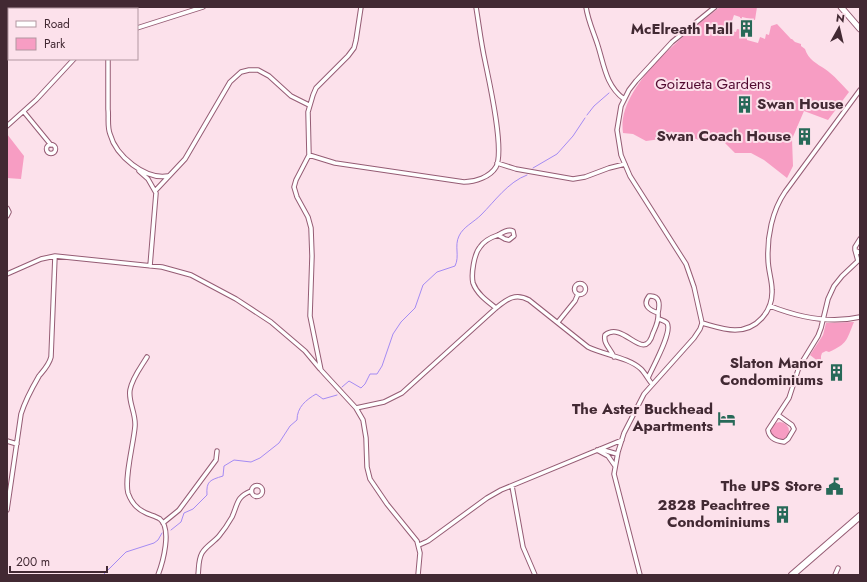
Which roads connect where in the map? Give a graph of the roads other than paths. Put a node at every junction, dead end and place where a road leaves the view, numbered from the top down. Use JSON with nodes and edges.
{"nodes":[{"id":1,"x":203,"y":7,"type":"edge"},
{"id":2,"x":361,"y":7,"type":"edge"},
{"id":3,"x":476,"y":7,"type":"edge"},
{"id":4,"x":586,"y":7,"type":"edge"},
{"id":5,"x":715,"y":7,"type":"edge"},
{"id":6,"x":841,"y":7,"type":"edge"},
{"id":7,"x":138,"y":28,"type":"edge"},
{"id":8,"x":860,"y":29,"type":"edge"},
{"id":9,"x":73,"y":60,"type":"edge"},
{"id":10,"x":108,"y":60,"type":"edge"},
{"id":11,"x":860,"y":90,"type":"edge"},
{"id":12,"x":624,"y":99,"type":"junction"},
{"id":13,"x":309,"y":105,"type":"junction"},
{"id":14,"x":24,"y":112,"type":"junction"},
{"id":15,"x":7,"y":126,"type":"edge"},
{"id":16,"x":51,"y":144,"type":"dead end"},
{"id":17,"x":309,"y":155,"type":"junction"},
{"id":18,"x":497,"y":163,"type":"junction"},
{"id":19,"x":625,"y":164,"type":"junction"},
{"id":20,"x":137,"y":169,"type":"junction"},
{"id":21,"x":169,"y":176,"type":"junction"},
{"id":22,"x":155,"y":192,"type":"junction"},
{"id":23,"x":7,"y":208,"type":"edge"},
{"id":24,"x":7,"y":216,"type":"edge"},
{"id":25,"x":498,"y":235,"type":"dead end"},
{"id":26,"x":860,"y":239,"type":"edge"},
{"id":27,"x":855,"y":250,"type":"junction"},
{"id":28,"x":860,"y":253,"type":"edge"},
{"id":29,"x":55,"y":256,"type":"junction"},
{"id":30,"x":859,"y":260,"type":"edge"},
{"id":31,"x":150,"y":266,"type":"junction"},
{"id":32,"x":7,"y":274,"type":"edge"},
{"id":33,"x":578,"y":294,"type":"dead end"},
{"id":34,"x":770,"y":306,"type":"junction"},
{"id":35,"x":496,"y":308,"type":"junction"},
{"id":36,"x":658,"y":313,"type":"junction"},
{"id":37,"x":860,"y":316,"type":"edge"},
{"id":38,"x":659,"y":318,"type":"junction"},
{"id":39,"x":824,"y":319,"type":"junction"},
{"id":40,"x":558,"y":322,"type":"junction"},
{"id":41,"x":702,"y":323,"type":"junction"},
{"id":42,"x":147,"y":357,"type":"dead end"},
{"id":43,"x":614,"y":357,"type":"junction"},
{"id":44,"x":321,"y":370,"type":"junction"},
{"id":45,"x":648,"y":378,"type":"junction"},
{"id":46,"x":652,"y":384,"type":"junction"},
{"id":47,"x":356,"y":408,"type":"junction"},
{"id":48,"x":778,"y":415,"type":"junction"},
{"id":49,"x":622,"y":440,"type":"junction"},
{"id":50,"x":7,"y":441,"type":"edge"},
{"id":51,"x":17,"y":444,"type":"junction"},
{"id":52,"x":600,"y":449,"type":"junction"},
{"id":53,"x":217,"y":451,"type":"dead end"},
{"id":54,"x":618,"y":452,"type":"junction"},
{"id":55,"x":615,"y":466,"type":"junction"},
{"id":56,"x":512,"y":486,"type":"junction"},
{"id":57,"x":251,"y":491,"type":"dead end"},
{"id":58,"x":7,"y":510,"type":"edge"},
{"id":59,"x":860,"y":516,"type":"edge"},
{"id":60,"x":163,"y":523,"type":"junction"},
{"id":61,"x":419,"y":545,"type":"junction"},
{"id":62,"x":838,"y":568,"type":"dead end"},
{"id":63,"x":158,"y":575,"type":"edge"},
{"id":64,"x":198,"y":575,"type":"edge"},
{"id":65,"x":418,"y":575,"type":"edge"},
{"id":66,"x":535,"y":575,"type":"edge"},
{"id":67,"x":640,"y":575,"type":"edge"},
{"id":68,"x":792,"y":575,"type":"edge"},
{"id":69,"x":835,"y":575,"type":"edge"}],
"edges":[{"from":1,"to":7,"type":"street"},
{"from":2,"to":13,"type":"street"},
{"from":3,"to":18,"type":"street"},
{"from":4,"to":12,"type":"street"},
{"from":5,"to":12,"type":"street"},
{"from":6,"to":8,"type":"main road"},
{"from":9,"to":14,"type":"street"},
{"from":10,"to":20,"type":"street"},
{"from":11,"to":34,"type":"street"},
{"from":12,"to":19,"type":"street"},
{"from":13,"to":17,"type":"street"},
{"from":13,"to":21,"type":"street"},
{"from":14,"to":15,"type":"street"},
{"from":14,"to":16,"type":"street"},
{"from":17,"to":18,"type":"street"},
{"from":17,"to":44,"type":"street"},
{"from":18,"to":19,"type":"street"},
{"from":19,"to":41,"type":"street"},
{"from":20,"to":21,"type":"street"},
{"from":20,"to":22,"type":"street"},
{"from":21,"to":22,"type":"street"},
{"from":22,"to":31,"type":"street"},
{"from":23,"to":24,"type":"street"},
{"from":25,"to":35,"type":"street"},
{"from":26,"to":27,"type":"street"},
{"from":27,"to":28,"type":"street"},
{"from":27,"to":30,"type":"street"},
{"from":29,"to":31,"type":"street"},
{"from":29,"to":32,"type":"street"},
{"from":29,"to":51,"type":"street"},
{"from":30,"to":39,"type":"street"},
{"from":31,"to":44,"type":"street"},
{"from":33,"to":40,"type":"street"},
{"from":34,"to":39,"type":"street"},
{"from":34,"to":41,"type":"street"},
{"from":35,"to":40,"type":"street"},
{"from":35,"to":47,"type":"street"},
{"from":36,"to":36,"type":"street"},
{"from":36,"to":38,"type":"street"},
{"from":37,"to":39,"type":"street"},
{"from":38,"to":43,"type":"street"},
{"from":38,"to":45,"type":"street"},
{"from":39,"to":48,"type":"street"},
{"from":40,"to":43,"type":"street"},
{"from":41,"to":46,"type":"street"},
{"from":42,"to":60,"type":"street"},
{"from":43,"to":45,"type":"street"},
{"from":44,"to":47,"type":"street"},
{"from":45,"to":46,"type":"street"},
{"from":46,"to":49,"type":"street"},
{"from":47,"to":61,"type":"street"},
{"from":48,"to":48,"type":"street"},
{"from":49,"to":52,"type":"street"},
{"from":49,"to":54,"type":"street"},
{"from":50,"to":51,"type":"street"},
{"from":51,"to":58,"type":"street"},
{"from":52,"to":54,"type":"street"},
{"from":52,"to":55,"type":"street"},
{"from":52,"to":56,"type":"street"},
{"from":53,"to":60,"type":"street"},
{"from":54,"to":55,"type":"street"},
{"from":55,"to":67,"type":"street"},
{"from":56,"to":61,"type":"street"},
{"from":56,"to":66,"type":"street"},
{"from":57,"to":64,"type":"street"},
{"from":59,"to":68,"type":"highway"},
{"from":60,"to":63,"type":"street"},
{"from":61,"to":65,"type":"street"},
{"from":62,"to":69,"type":"street"}]}
